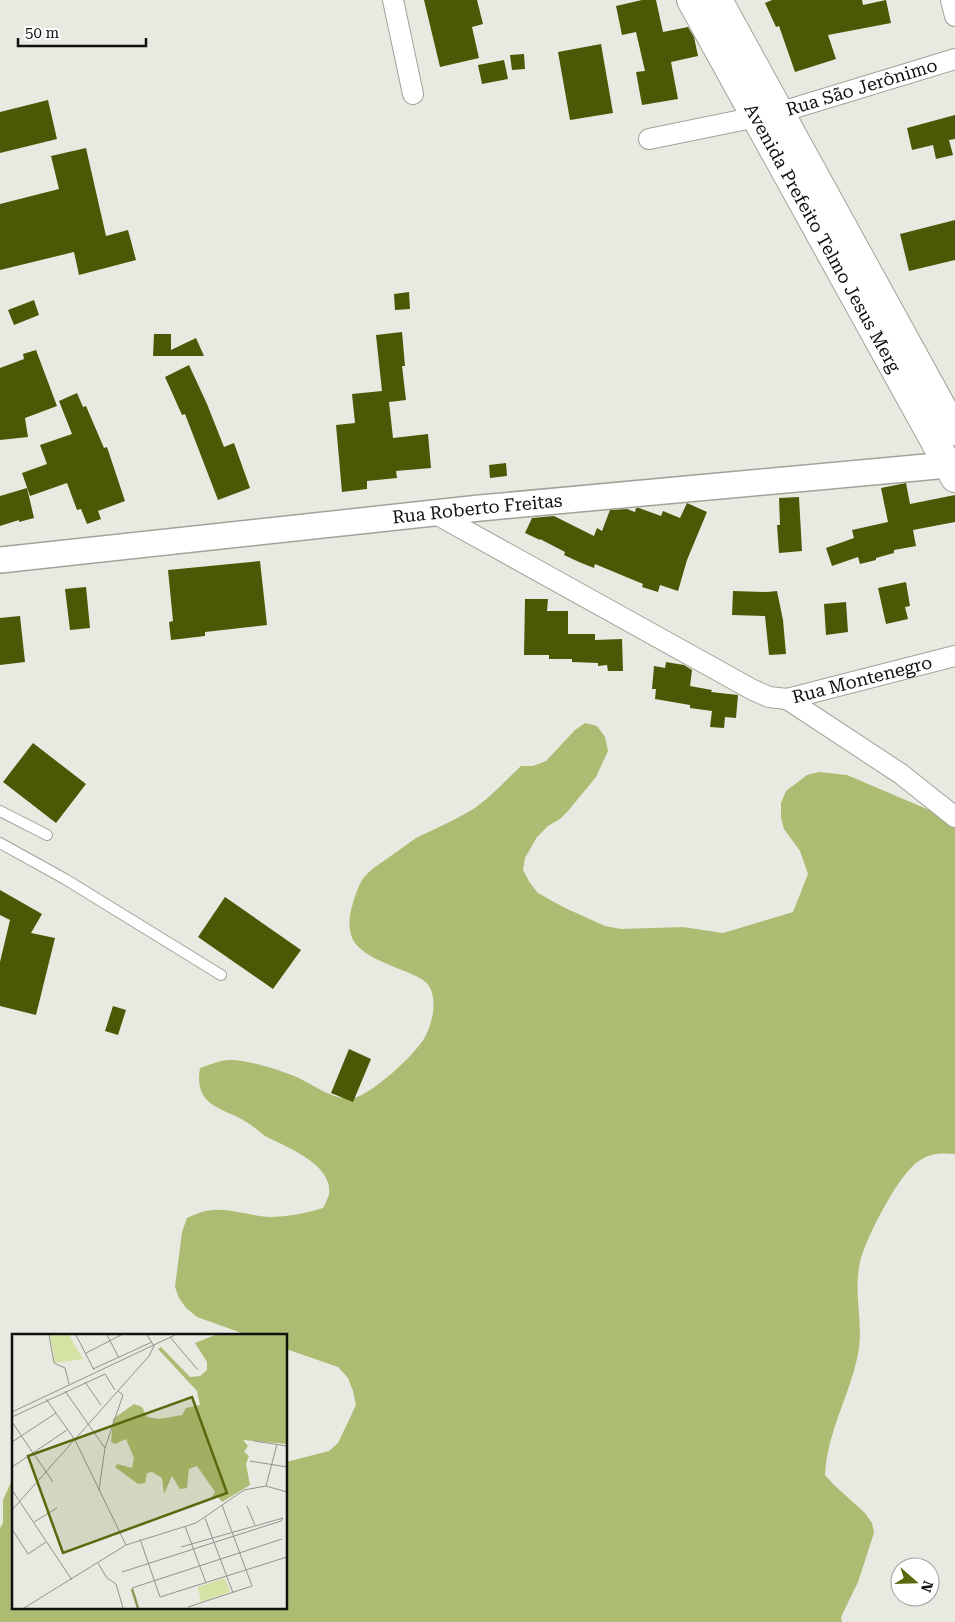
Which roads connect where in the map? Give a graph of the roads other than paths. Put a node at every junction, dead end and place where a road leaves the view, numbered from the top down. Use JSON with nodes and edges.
{"nodes":[{"id":1,"x":393,"y":0,"type":"edge"},
{"id":2,"x":691,"y":0,"type":"edge"},
{"id":3,"x":718,"y":0,"type":"edge"},
{"id":4,"x":951,"y":0,"type":"edge"},
{"id":5,"x":955,"y":16,"type":"edge"},
{"id":6,"x":955,"y":59,"type":"edge"},
{"id":7,"x":413,"y":94,"type":"dead end"},
{"id":8,"x":781,"y":112,"type":"junction"},
{"id":9,"x":754,"y":117,"type":"junction"},
{"id":10,"x":649,"y":140,"type":"dead end"},
{"id":11,"x":955,"y":431,"type":"edge"},
{"id":12,"x":953,"y":469,"type":"edge"},
{"id":13,"x":434,"y":513,"type":"junction"},
{"id":14,"x":0,"y":560,"type":"edge"},
{"id":15,"x":955,"y":656,"type":"edge"},
{"id":16,"x":778,"y":698,"type":"junction"},
{"id":17,"x":0,"y":811,"type":"edge"},
{"id":18,"x":955,"y":818,"type":"edge"},
{"id":19,"x":47,"y":834,"type":"dead end"},
{"id":20,"x":0,"y":844,"type":"edge"},
{"id":21,"x":221,"y":975,"type":"dead end"}],
"edges":[{"from":1,"to":7,"type":"street"},
{"from":2,"to":9,"type":"main road","name":"Avenida Prefeito Telmo Jesus Merg"},
{"from":3,"to":8,"type":"main road","name":"Avenida Prefeito Telmo Jesus Merg"},
{"from":4,"to":5,"type":"street"},
{"from":6,"to":8,"type":"street","name":"Rua São Jerônimo"},
{"from":8,"to":9,"type":"street","name":"Rua São Jerônimo"},
{"from":8,"to":11,"type":"main road","name":"Avenida Prefeito Telmo Jesus Merg"},
{"from":9,"to":10,"type":"street","name":"Rua São Jerônimo"},
{"from":9,"to":12,"type":"main road","name":"Avenida Prefeito Telmo Jesus Merg"},
{"from":12,"to":13,"type":"street","name":"Rua Roberto Freitas"},
{"from":13,"to":14,"type":"street","name":"Rua Roberto Freitas"},
{"from":13,"to":16,"type":"street"},
{"from":15,"to":16,"type":"street","name":"Rua Montenegro"},
{"from":16,"to":18,"type":"street"},
{"from":17,"to":19,"type":"lane"},
{"from":20,"to":21,"type":"lane"}]}
